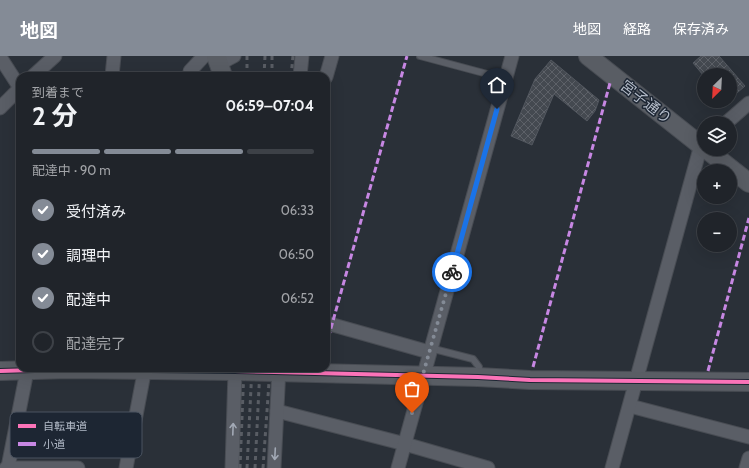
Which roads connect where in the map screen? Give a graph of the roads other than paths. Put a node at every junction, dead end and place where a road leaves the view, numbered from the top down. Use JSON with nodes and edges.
{"nodes":[{"id":1,"x":55,"y":56,"type":"edge"},
{"id":2,"x":114,"y":56,"type":"edge"},
{"id":3,"x":302,"y":56,"type":"edge"},
{"id":4,"x":332,"y":56,"type":"edge"},
{"id":5,"x":420,"y":56,"type":"edge"},
{"id":6,"x":512,"y":56,"type":"edge"},
{"id":7,"x":0,"y":57,"type":"edge"},
{"id":8,"x":592,"y":57,"type":"edge"},
{"id":9,"x":219,"y":62,"type":"edge"},
{"id":10,"x":37,"y":72,"type":"edge"},
{"id":11,"x":112,"y":72,"type":"edge"},
{"id":12,"x":190,"y":72,"type":"edge"},
{"id":13,"x":300,"y":72,"type":"edge"},
{"id":14,"x":327,"y":72,"type":"edge"},
{"id":15,"x":506,"y":79,"type":"junction"},
{"id":16,"x":16,"y":82,"type":"edge"},
{"id":17,"x":16,"y":92,"type":"edge"},
{"id":18,"x":749,"y":103,"type":"edge"},
{"id":19,"x":0,"y":108,"type":"edge"},
{"id":20,"x":734,"y":116,"type":"edge"},
{"id":21,"x":697,"y":140,"type":"edge"},
{"id":22,"x":701,"y":156,"type":"edge"},
{"id":23,"x":716,"y":156,"type":"edge"},
{"id":24,"x":749,"y":183,"type":"edge"},
{"id":25,"x":330,"y":324,"type":"edge"},
{"id":26,"x":430,"y":350,"type":"junction"},
{"id":27,"x":0,"y":371,"type":"edge"},
{"id":28,"x":16,"y":371,"type":"edge"},
{"id":29,"x":27,"y":372,"type":"edge"},
{"id":30,"x":144,"y":372,"type":"edge"},
{"id":31,"x":235,"y":372,"type":"edge"},
{"id":32,"x":279,"y":372,"type":"edge"},
{"id":33,"x":327,"y":372,"type":"edge"},
{"id":34,"x":423,"y":376,"type":"junction"},
{"id":35,"x":478,"y":377,"type":"junction"},
{"id":36,"x":635,"y":380,"type":"junction"},
{"id":37,"x":749,"y":382,"type":"edge"},
{"id":38,"x":630,"y":406,"type":"junction"},
{"id":39,"x":277,"y":411,"type":"junction"},
{"id":40,"x":19,"y":412,"type":"edge"},
{"id":41,"x":137,"y":412,"type":"edge"},
{"id":42,"x":749,"y":437,"type":"edge"},
{"id":43,"x":405,"y":444,"type":"junction"},
{"id":44,"x":10,"y":453,"type":"edge"},
{"id":45,"x":128,"y":458,"type":"edge"},
{"id":46,"x":749,"y":458,"type":"edge"},
{"id":47,"x":7,"y":468,"type":"edge"},
{"id":48,"x":78,"y":468,"type":"edge"},
{"id":49,"x":126,"y":468,"type":"edge"},
{"id":50,"x":232,"y":468,"type":"edge"},
{"id":51,"x":274,"y":468,"type":"edge"},
{"id":52,"x":398,"y":468,"type":"edge"},
{"id":53,"x":488,"y":468,"type":"edge"},
{"id":54,"x":612,"y":468,"type":"edge"},
{"id":55,"x":746,"y":468,"type":"edge"}],
"edges":[{"from":1,"to":10,"type":"street"},
{"from":2,"to":11,"type":"street"},
{"from":3,"to":13,"type":"street"},
{"from":4,"to":14,"type":"street"},
{"from":5,"to":15,"type":"lane"},
{"from":6,"to":15,"type":"street"},
{"from":7,"to":16,"type":"street"},
{"from":8,"to":21,"type":"street","name":"宮子通り"},
{"from":9,"to":12,"type":"street"},
{"from":15,"to":26,"type":"street"},
{"from":17,"to":19,"type":"street"},
{"from":18,"to":20,"type":"street"},
{"from":22,"to":36,"type":"street"},
{"from":23,"to":24,"type":"street","name":"宮子通り"},
{"from":25,"to":26,"type":"street"},
{"from":26,"to":34,"type":"street"},
{"from":26,"to":35,"type":"lane"},
{"from":27,"to":28,"type":"street"},
{"from":29,"to":40,"type":"street"},
{"from":30,"to":41,"type":"street"},
{"from":50,"to":31,"type":"street","one_way":true},
{"from":32,"to":39,"type":"street"},
{"from":33,"to":34,"type":"street"},
{"from":34,"to":35,"type":"street"},
{"from":34,"to":43,"type":"street"},
{"from":35,"to":36,"type":"street"},
{"from":36,"to":37,"type":"street"},
{"from":36,"to":38,"type":"street"},
{"from":38,"to":42,"type":"street"},
{"from":38,"to":54,"type":"street"},
{"from":39,"to":43,"type":"street"},
{"from":39,"to":51,"type":"street","one_way":true},
{"from":43,"to":52,"type":"street"},
{"from":43,"to":53,"type":"street"},
{"from":44,"to":47,"type":"street"},
{"from":45,"to":49,"type":"street"},
{"from":46,"to":55,"type":"street"},
{"from":47,"to":48,"type":"street"}]}
